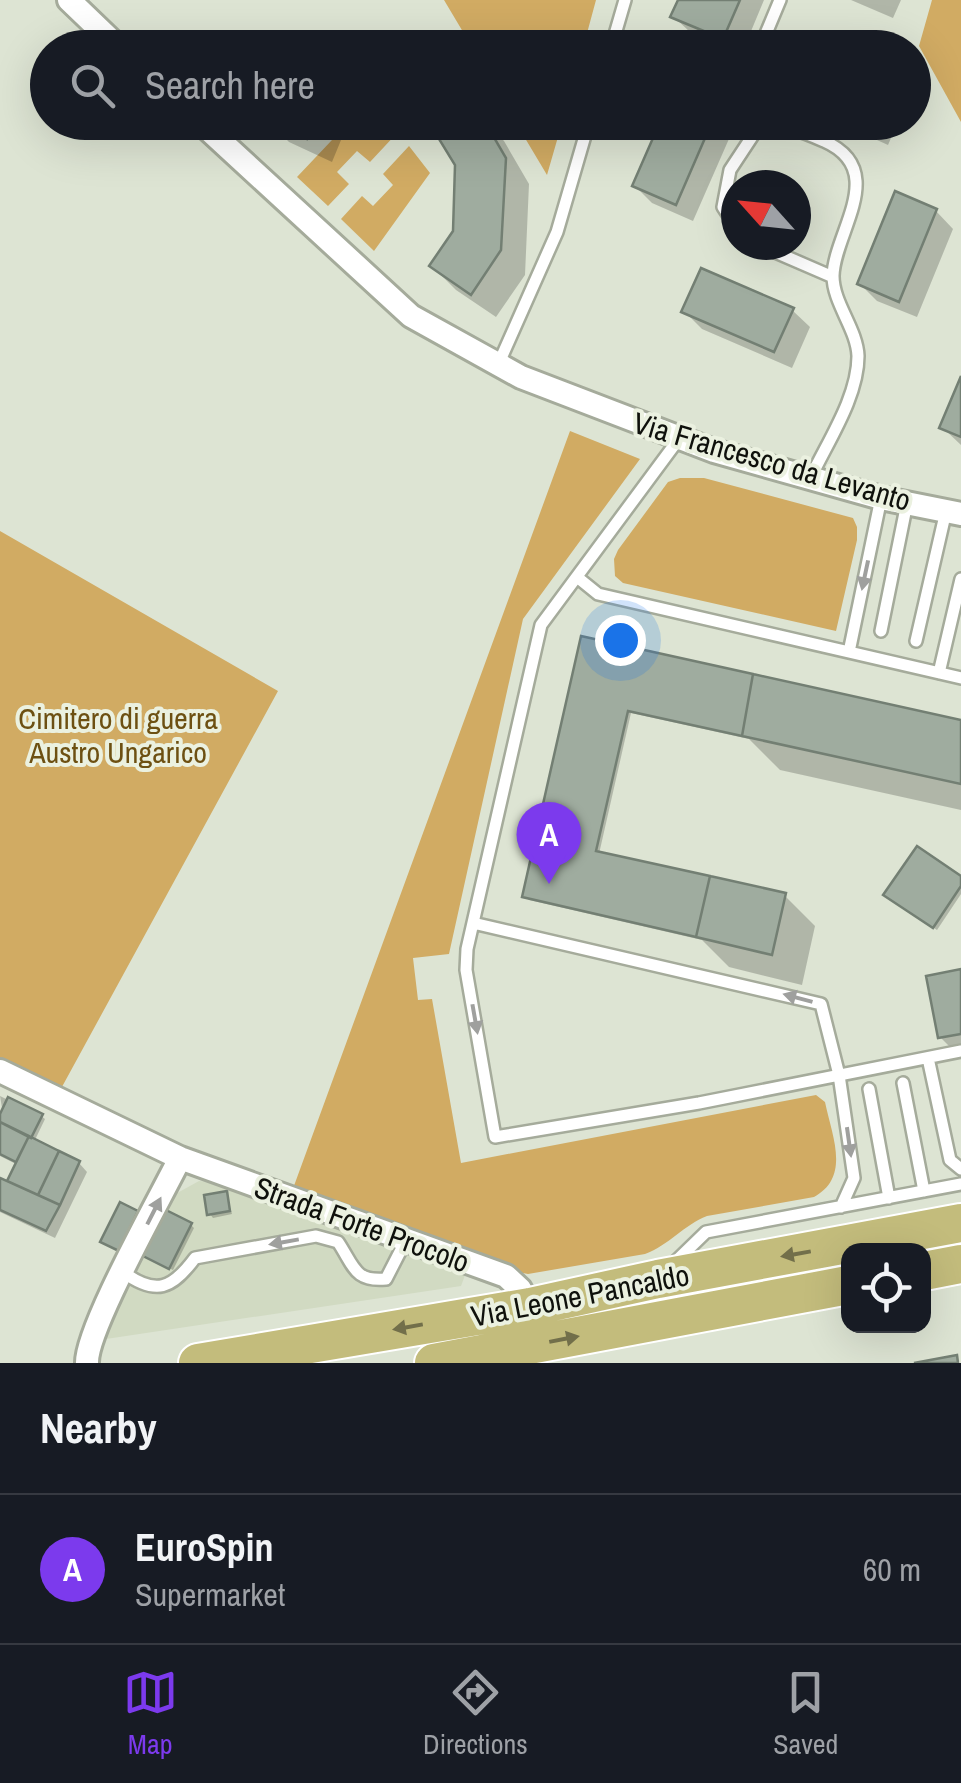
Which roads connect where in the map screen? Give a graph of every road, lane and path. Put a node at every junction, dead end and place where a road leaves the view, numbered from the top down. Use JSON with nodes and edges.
{"nodes":[{"id":1,"x":69,"y":0,"type":"edge"},
{"id":2,"x":625,"y":0,"type":"edge"},
{"id":3,"x":780,"y":0,"type":"edge"},
{"id":4,"x":101,"y":30,"type":"edge"},
{"id":5,"x":616,"y":30,"type":"edge"},
{"id":6,"x":768,"y":30,"type":"edge"},
{"id":7,"x":220,"y":140,"type":"edge"},
{"id":8,"x":584,"y":140,"type":"edge"},
{"id":9,"x":749,"y":140,"type":"edge"},
{"id":10,"x":822,"y":140,"type":"edge"},
{"id":11,"x":730,"y":170,"type":"edge"},
{"id":12,"x":795,"y":260,"type":"edge"},
{"id":13,"x":833,"y":276,"type":"junction"},
{"id":14,"x":498,"y":365,"type":"junction"},
{"id":15,"x":678,"y":440,"type":"junction"},
{"id":16,"x":811,"y":476,"type":"junction"},
{"id":17,"x":881,"y":498,"type":"junction"},
{"id":18,"x":906,"y":503,"type":"junction"},
{"id":19,"x":953,"y":513,"type":"edge"},
{"id":20,"x":578,"y":577,"type":"junction"},
{"id":21,"x":961,"y":579,"type":"edge"},
{"id":22,"x":882,"y":631,"type":"dead end"},
{"id":23,"x":916,"y":641,"type":"dead end"},
{"id":24,"x":848,"y":652,"type":"junction"},
{"id":25,"x":939,"y":673,"type":"junction"},
{"id":26,"x":961,"y":678,"type":"edge"},
{"id":27,"x":473,"y":923,"type":"junction"},
{"id":28,"x":961,"y":1051,"type":"edge"},
{"id":29,"x":928,"y":1058,"type":"junction"},
{"id":30,"x":0,"y":1071,"type":"edge"},
{"id":31,"x":839,"y":1075,"type":"junction"},
{"id":32,"x":903,"y":1083,"type":"dead end"},
{"id":33,"x":869,"y":1088,"type":"dead end"},
{"id":34,"x":180,"y":1158,"type":"junction"},
{"id":35,"x":961,"y":1169,"type":"edge"},
{"id":36,"x":961,"y":1184,"type":"edge"},
{"id":37,"x":924,"y":1191,"type":"junction"},
{"id":38,"x":889,"y":1198,"type":"junction"},
{"id":39,"x":841,"y":1207,"type":"junction"},
{"id":40,"x":961,"y":1223,"type":"edge"},
{"id":41,"x":406,"y":1240,"type":"junction"},
{"id":42,"x":961,"y":1264,"type":"edge"},
{"id":43,"x":931,"y":1270,"type":"edge"},
{"id":44,"x":123,"y":1272,"type":"junction"},
{"id":45,"x":658,"y":1279,"type":"junction"},
{"id":46,"x":841,"y":1286,"type":"edge"},
{"id":47,"x":530,"y":1307,"type":"junction"},
{"id":48,"x":88,"y":1363,"type":"edge"},
{"id":49,"x":198,"y":1363,"type":"edge"},
{"id":50,"x":434,"y":1363,"type":"edge"}],
"edges":[{"from":1,"to":4,"type":"street"},
{"from":2,"to":5,"type":"lane"},
{"from":3,"to":6,"type":"lane"},
{"from":7,"to":14,"type":"street","name":"Via Francesco da Levanto"},
{"from":8,"to":14,"type":"lane"},
{"from":9,"to":11,"type":"lane"},
{"from":10,"to":13,"type":"lane"},
{"from":12,"to":13,"type":"lane"},
{"from":13,"to":16,"type":"lane"},
{"from":14,"to":15,"type":"street","name":"Via Francesco da Levanto"},
{"from":15,"to":16,"type":"street","name":"Via Francesco da Levanto"},
{"from":15,"to":20,"type":"lane"},
{"from":16,"to":17,"type":"street","name":"Via Francesco da Levanto"},
{"from":17,"to":18,"type":"street","name":"Via Francesco da Levanto"},
{"from":17,"to":24,"type":"lane","one_way":true},
{"from":18,"to":19,"type":"street","name":"Via Francesco da Levanto"},
{"from":18,"to":22,"type":"lane"},
{"from":19,"to":23,"type":"lane"},
{"from":20,"to":24,"type":"lane"},
{"from":20,"to":27,"type":"lane"},
{"from":21,"to":25,"type":"lane"},
{"from":24,"to":25,"type":"lane"},
{"from":25,"to":26,"type":"lane"},
{"from":31,"to":27,"type":"lane","one_way":true},
{"from":27,"to":31,"type":"lane","one_way":true},
{"from":28,"to":29,"type":"lane"},
{"from":29,"to":31,"type":"lane"},
{"from":29,"to":35,"type":"lane"},
{"from":30,"to":34,"type":"street","name":"Strada Forte Procolo"},
{"from":31,"to":39,"type":"lane","one_way":true},
{"from":32,"to":37,"type":"lane"},
{"from":33,"to":38,"type":"lane"},
{"from":34,"to":41,"type":"street","name":"Strada Forte Procolo"},
{"from":44,"to":34,"type":"street","one_way":true},
{"from":36,"to":37,"type":"lane"},
{"from":37,"to":38,"type":"lane"},
{"from":38,"to":39,"type":"lane"},
{"from":39,"to":45,"type":"lane"},
{"from":40,"to":45,"type":"main road","name":"Via Leone Pancaldo","one_way":true},
{"from":41,"to":44,"type":"lane","one_way":true},
{"from":41,"to":47,"type":"street","name":"Strada Forte Procolo"},
{"from":42,"to":43,"type":"main road"},
{"from":44,"to":48,"type":"street"},
{"from":45,"to":47,"type":"main road","name":"Via Leone Pancaldo"},
{"from":50,"to":46,"type":"main road","name":"Via Leone Pancaldo","one_way":true},
{"from":47,"to":49,"type":"main road","name":"Via Leone Pancaldo","one_way":true}]}
